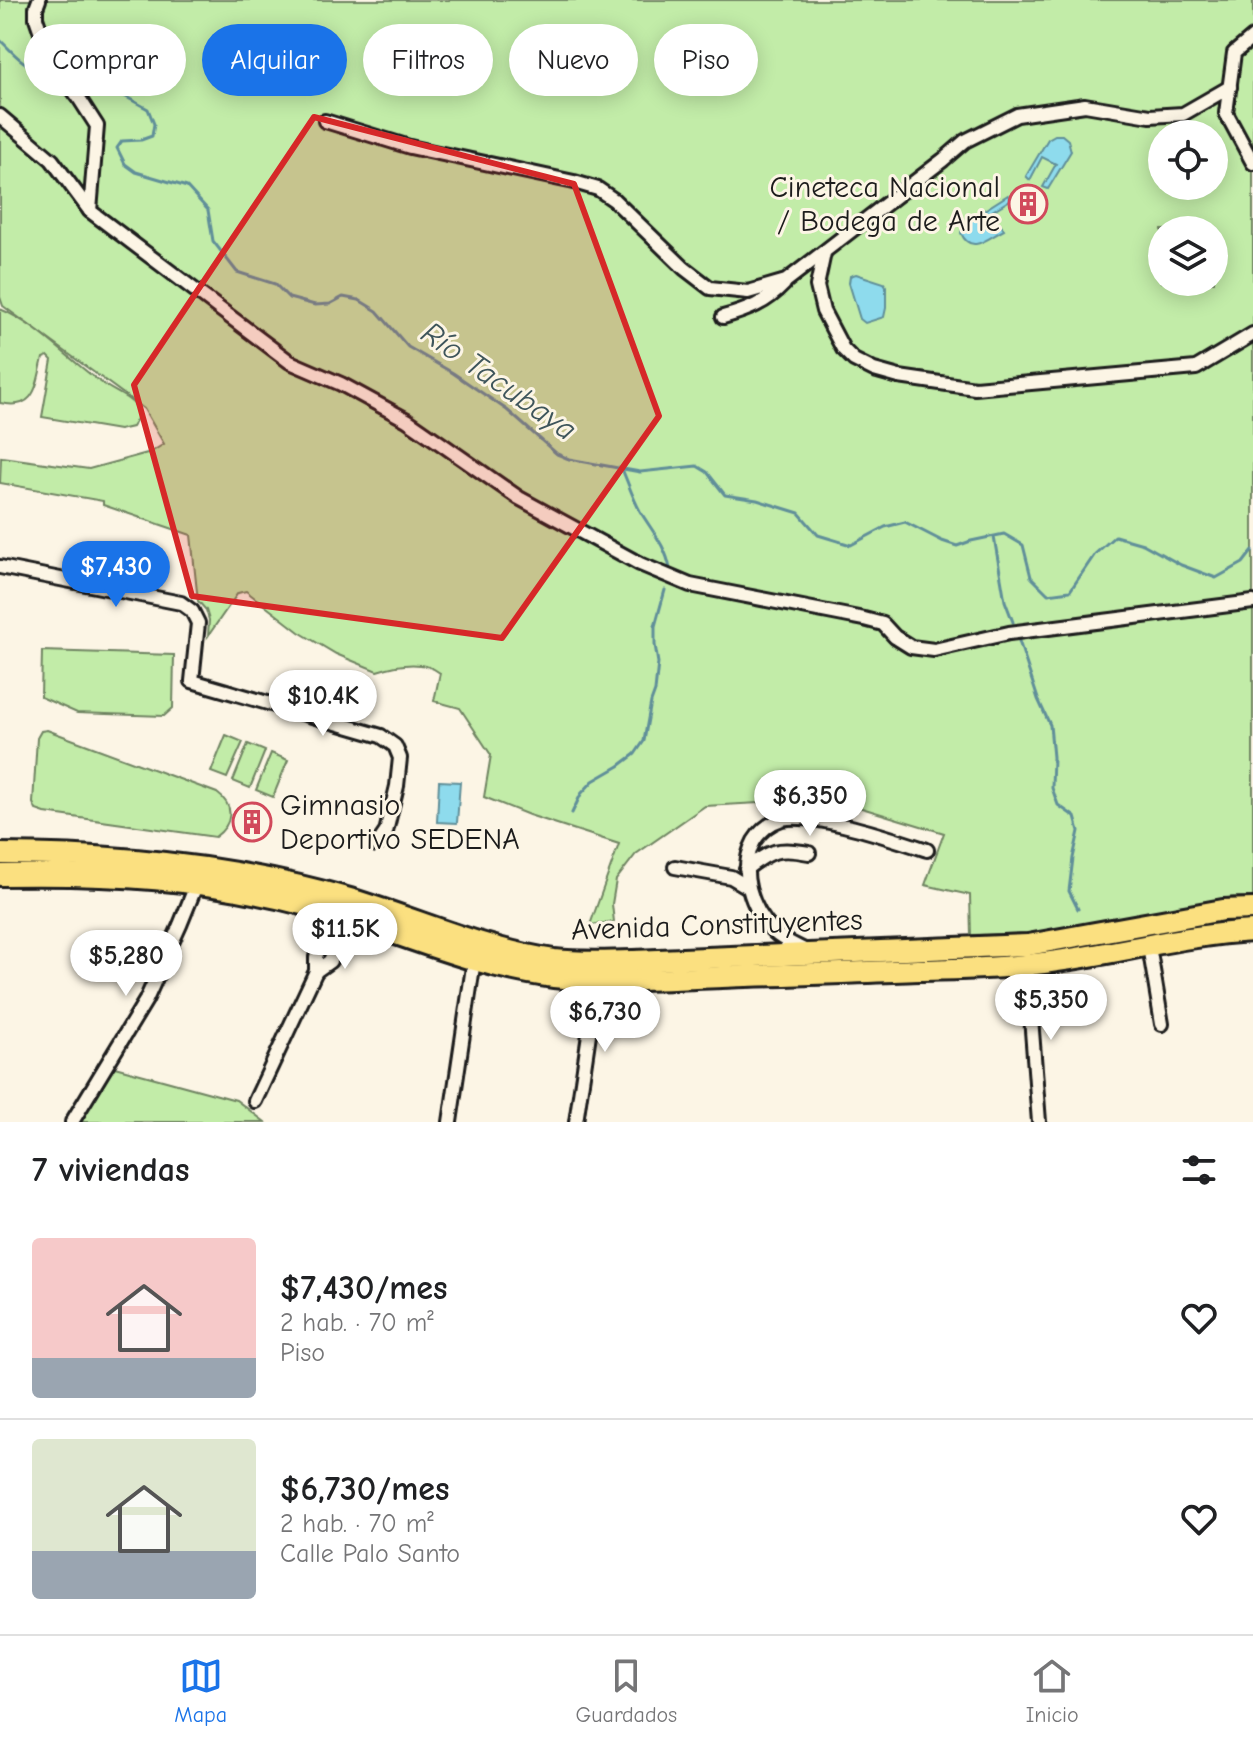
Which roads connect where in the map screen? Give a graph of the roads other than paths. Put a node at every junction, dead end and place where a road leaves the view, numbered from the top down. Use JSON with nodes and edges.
{"nodes":[{"id":1,"x":39,"y":0,"type":"edge"},
{"id":2,"x":1253,"y":37,"type":"edge"},
{"id":3,"x":1230,"y":87,"type":"junction"},
{"id":4,"x":0,"y":116,"type":"edge"},
{"id":5,"x":325,"y":121,"type":"dead end"},
{"id":6,"x":1253,"y":163,"type":"edge"},
{"id":7,"x":90,"y":211,"type":"junction"},
{"id":8,"x":824,"y":253,"type":"junction"},
{"id":9,"x":786,"y":281,"type":"junction"},
{"id":10,"x":723,"y":317,"type":"dead end"},
{"id":11,"x":1253,"y":334,"type":"edge"},
{"id":12,"x":0,"y":567,"type":"edge"},
{"id":13,"x":1253,"y":602,"type":"edge"},
{"id":14,"x":377,"y":845,"type":"dead end"},
{"id":15,"x":927,"y":850,"type":"dead end"},
{"id":16,"x":809,"y":853,"type":"dead end"},
{"id":17,"x":0,"y":854,"type":"edge"},
{"id":18,"x":675,"y":867,"type":"dead end"},
{"id":19,"x":746,"y":869,"type":"junction"},
{"id":20,"x":0,"y":875,"type":"edge"},
{"id":21,"x":197,"y":883,"type":"junction"},
{"id":22,"x":748,"y":887,"type":"junction"},
{"id":23,"x":1253,"y":909,"type":"edge"},
{"id":24,"x":339,"y":915,"type":"junction"},
{"id":25,"x":767,"y":923,"type":"junction"},
{"id":26,"x":1253,"y":931,"type":"edge"},
{"id":27,"x":1149,"y":946,"type":"junction"},
{"id":28,"x":812,"y":954,"type":"junction"},
{"id":29,"x":757,"y":956,"type":"junction"},
{"id":30,"x":474,"y":960,"type":"junction"},
{"id":31,"x":1027,"y":965,"type":"junction"},
{"id":32,"x":597,"y":980,"type":"junction"},
{"id":33,"x":1162,"y":1024,"type":"dead end"},
{"id":34,"x":255,"y":1101,"type":"dead end"},
{"id":35,"x":72,"y":1122,"type":"edge"},
{"id":36,"x":450,"y":1122,"type":"edge"},
{"id":37,"x":576,"y":1122,"type":"edge"},
{"id":38,"x":1039,"y":1122,"type":"edge"}],
"edges":[{"from":1,"to":7,"type":"street"},
{"from":2,"to":3,"type":"street"},
{"from":3,"to":6,"type":"street"},
{"from":3,"to":8,"type":"street"},
{"from":4,"to":7,"type":"street"},
{"from":5,"to":9,"type":"street"},
{"from":7,"to":13,"type":"street"},
{"from":8,"to":9,"type":"street"},
{"from":8,"to":11,"type":"street"},
{"from":9,"to":10,"type":"street"},
{"from":12,"to":14,"type":"street"},
{"from":15,"to":19,"type":"street"},
{"from":16,"to":19,"type":"street"},
{"from":17,"to":29,"type":"highway","name":"Avenida Constituyentes"},
{"from":18,"to":22,"type":"street"},
{"from":19,"to":22,"type":"street"},
{"from":20,"to":21,"type":"highway","name":"Avenida Constituyentes"},
{"from":21,"to":24,"type":"highway","name":"Avenida Constituyentes"},
{"from":21,"to":35,"type":"street"},
{"from":22,"to":25,"type":"street"},
{"from":23,"to":28,"type":"highway","name":"Avenida Constituyentes"},
{"from":24,"to":30,"type":"highway","name":"Avenida Constituyentes"},
{"from":24,"to":34,"type":"street"},
{"from":25,"to":28,"type":"street"},
{"from":25,"to":29,"type":"street"},
{"from":26,"to":27,"type":"highway","name":"Avenida Constituyentes"},
{"from":27,"to":31,"type":"highway","name":"Avenida Constituyentes"},
{"from":27,"to":33,"type":"street"},
{"from":28,"to":29,"type":"highway","name":"Avenida Constituyentes"},
{"from":30,"to":32,"type":"highway","name":"Avenida Constituyentes"},
{"from":30,"to":36,"type":"street"},
{"from":31,"to":32,"type":"highway","name":"Avenida Constituyentes"},
{"from":31,"to":38,"type":"street"},
{"from":32,"to":37,"type":"street"}]}
